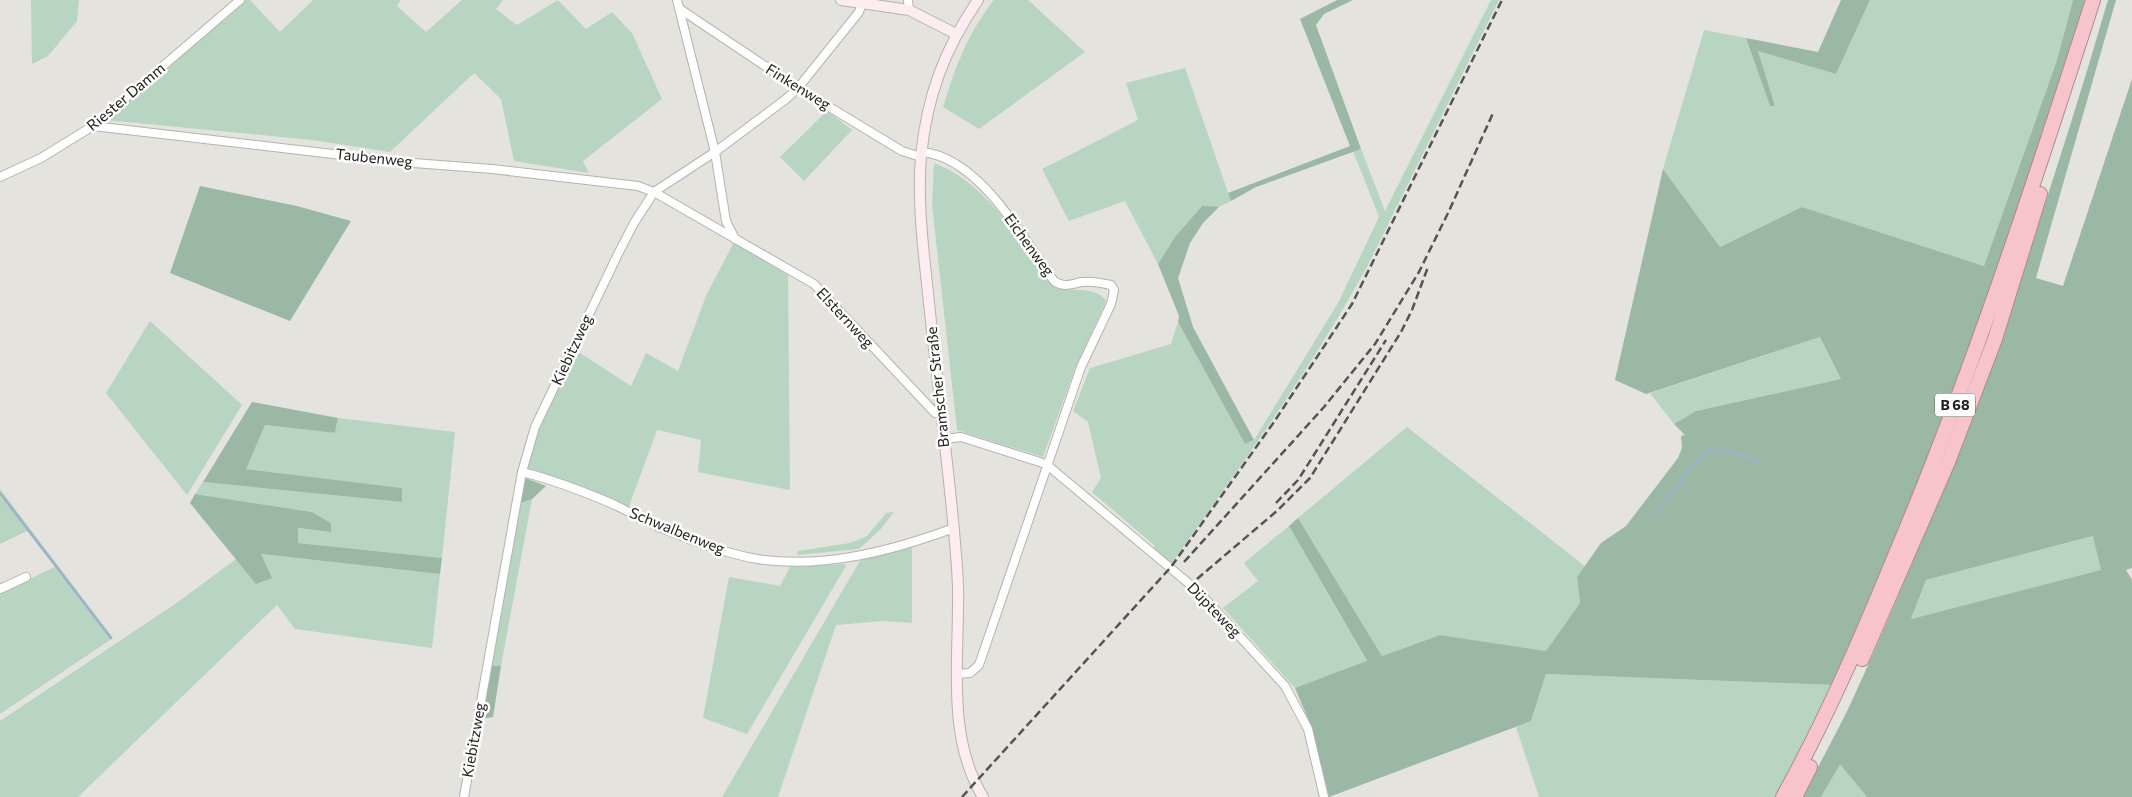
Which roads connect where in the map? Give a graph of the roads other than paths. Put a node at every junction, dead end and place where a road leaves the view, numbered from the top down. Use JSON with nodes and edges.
{"nodes":[{"id":1,"x":240,"y":0,"type":"edge"},
{"id":2,"x":677,"y":0,"type":"edge"},
{"id":3,"x":840,"y":0,"type":"edge"},
{"id":4,"x":978,"y":0,"type":"edge"},
{"id":5,"x":2093,"y":0,"type":"edge"},
{"id":6,"x":2102,"y":0,"type":"edge"},
{"id":7,"x":862,"y":3,"type":"junction"},
{"id":8,"x":909,"y":5,"type":"edge"},
{"id":9,"x":680,"y":9,"type":"junction"},
{"id":10,"x":956,"y":34,"type":"junction"},
{"id":11,"x":798,"y":88,"type":"junction"},
{"id":12,"x":93,"y":126,"type":"junction"},
{"id":13,"x":715,"y":152,"type":"junction"},
{"id":14,"x":921,"y":154,"type":"junction"},
{"id":15,"x":0,"y":177,"type":"edge"},
{"id":16,"x":654,"y":192,"type":"junction"},
{"id":17,"x":735,"y":239,"type":"junction"},
{"id":18,"x":941,"y":414,"type":"junction"},
{"id":19,"x":944,"y":439,"type":"junction"},
{"id":20,"x":1046,"y":464,"type":"junction"},
{"id":21,"x":522,"y":472,"type":"junction"},
{"id":22,"x":954,"y":528,"type":"junction"},
{"id":23,"x":26,"y":577,"type":"dead end"},
{"id":24,"x":0,"y":588,"type":"edge"},
{"id":25,"x":957,"y":674,"type":"junction"},
{"id":26,"x":464,"y":797,"type":"edge"},
{"id":27,"x":983,"y":797,"type":"edge"},
{"id":28,"x":1324,"y":797,"type":"edge"},
{"id":29,"x":1783,"y":797,"type":"edge"},
{"id":30,"x":1795,"y":797,"type":"edge"}],
"edges":[{"from":1,"to":12,"type":"street","name":"Riester Damm"},
{"from":2,"to":9,"type":"street"},
{"from":3,"to":7,"type":"street"},
{"from":4,"to":10,"type":"street","name":"Bramscher Straße"},
{"from":5,"to":29,"type":"highway","number":"B 68"},
{"from":6,"to":30,"type":"highway","number":"B 68"},
{"from":7,"to":8,"type":"street"},
{"from":7,"to":11,"type":"street","name":"Kiebitzweg"},
{"from":8,"to":10,"type":"street"},
{"from":9,"to":11,"type":"street","name":"Finkenweg"},
{"from":9,"to":13,"type":"street"},
{"from":10,"to":14,"type":"street","name":"Bramscher Straße"},
{"from":11,"to":13,"type":"street","name":"Kiebitzweg"},
{"from":11,"to":14,"type":"street","name":"Finkenweg"},
{"from":12,"to":15,"type":"street","name":"Riester Damm"},
{"from":12,"to":16,"type":"street","name":"Taubenweg"},
{"from":13,"to":16,"type":"street","name":"Kiebitzweg"},
{"from":13,"to":17,"type":"street"},
{"from":14,"to":18,"type":"street","name":"Bramscher Straße"},
{"from":14,"to":20,"type":"street","name":"Eichenweg"},
{"from":16,"to":17,"type":"street","name":"Elsternweg"},
{"from":16,"to":21,"type":"street","name":"Kiebitzweg"},
{"from":17,"to":18,"type":"street","name":"Elsternweg"},
{"from":18,"to":19,"type":"street","name":"Bramscher Straße"},
{"from":19,"to":20,"type":"street"},
{"from":19,"to":22,"type":"street","name":"Bramscher Straße"},
{"from":20,"to":25,"type":"street","name":"Eichenweg"},
{"from":20,"to":28,"type":"street","name":"Düpteweg"},
{"from":21,"to":22,"type":"street","name":"Schwalbenweg"},
{"from":21,"to":26,"type":"street","name":"Kiebitzweg"},
{"from":22,"to":25,"type":"street","name":"Bramscher Straße"},
{"from":23,"to":24,"type":"street"},
{"from":25,"to":27,"type":"street","name":"Bramscher Straße"}]}
